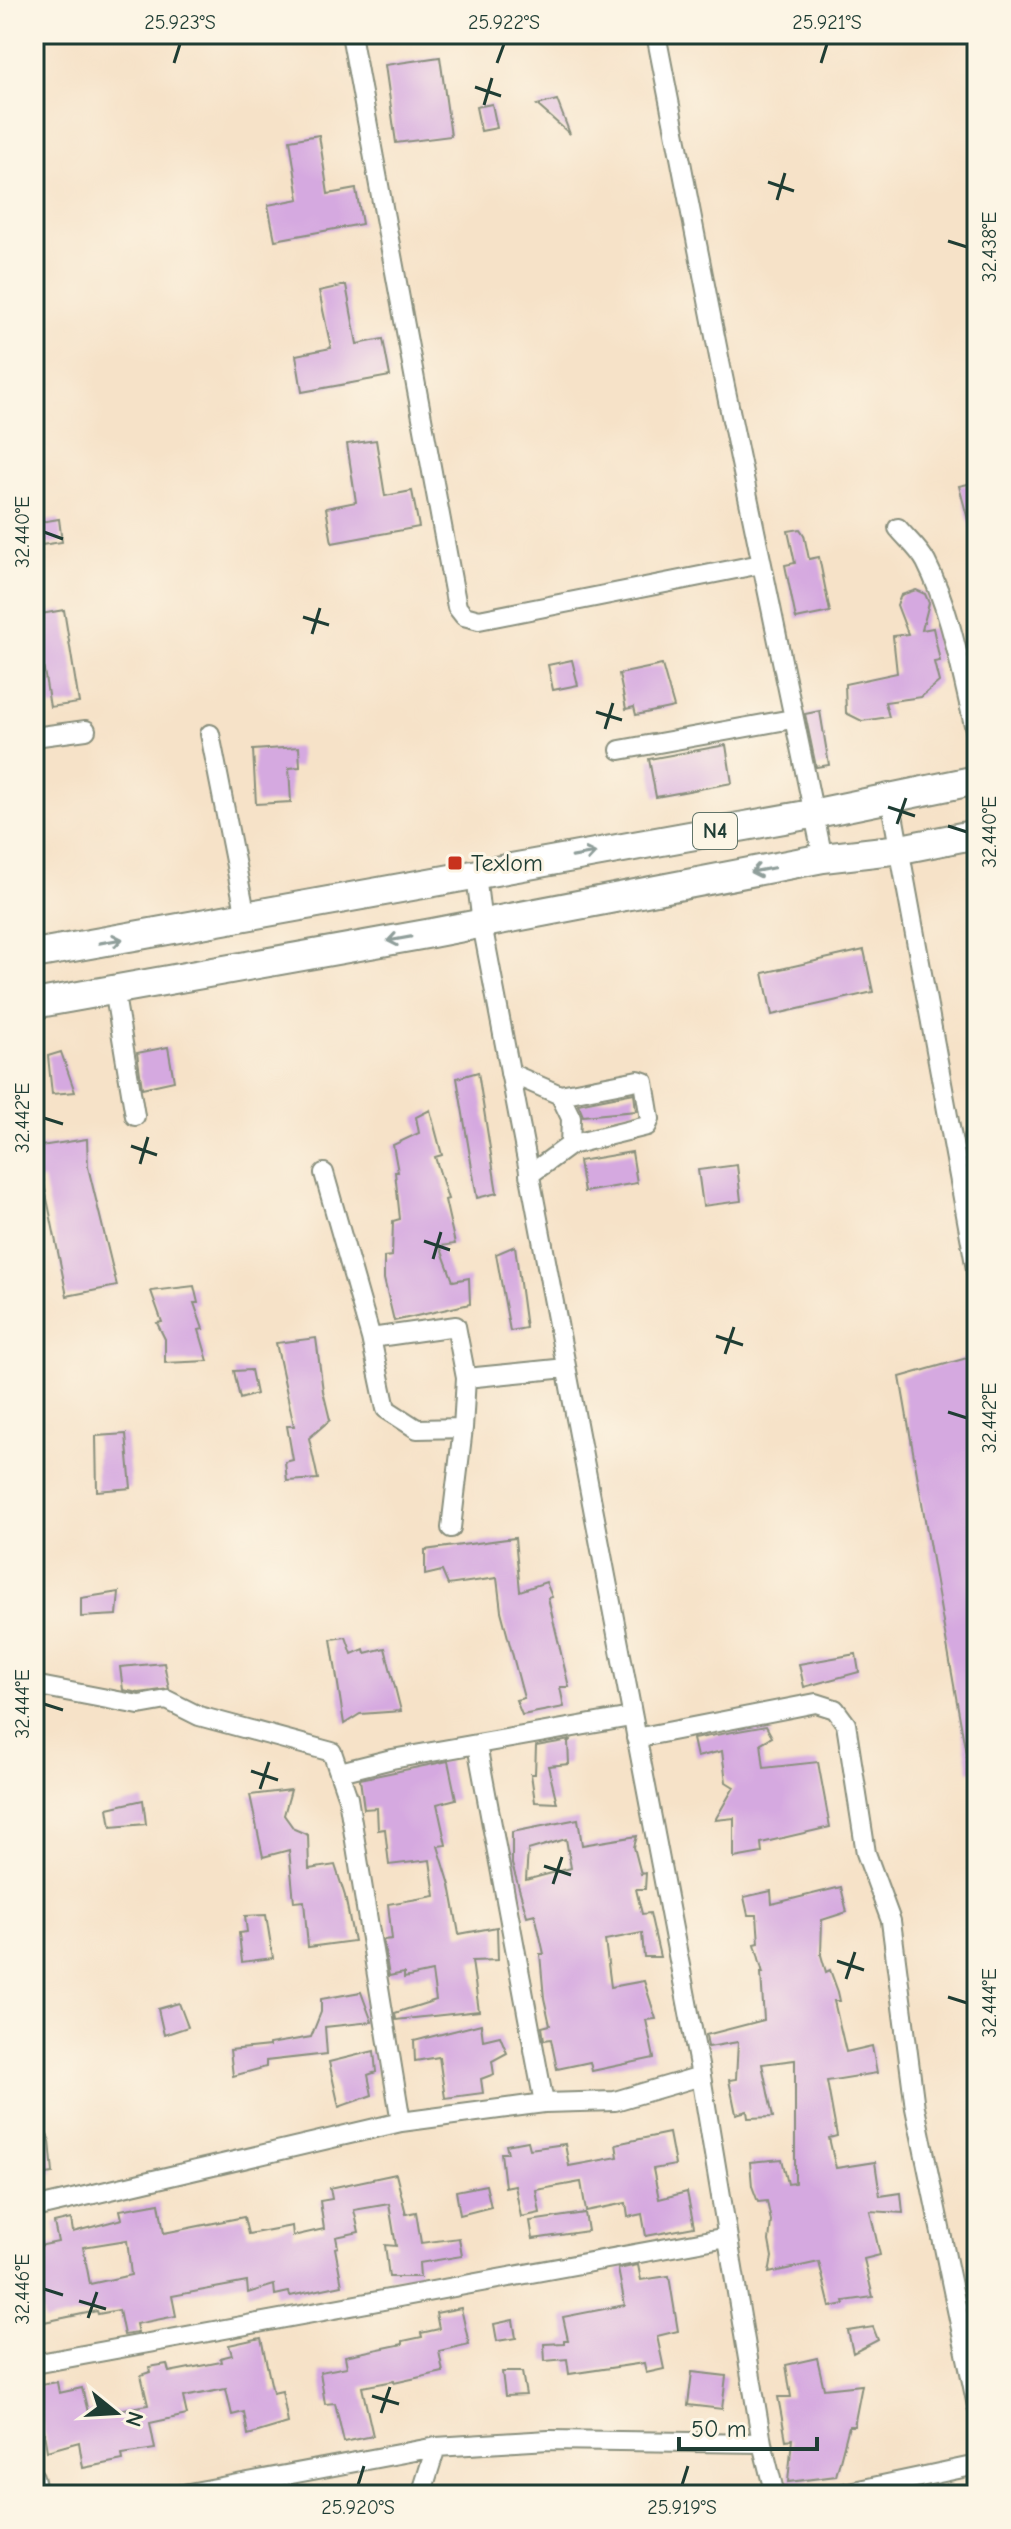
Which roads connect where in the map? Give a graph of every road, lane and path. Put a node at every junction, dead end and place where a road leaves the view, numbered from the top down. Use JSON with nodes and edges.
{"nodes":[{"id":1,"x":351,"y":34,"type":"edge"},
{"id":2,"x":656,"y":34,"type":"edge"},
{"id":3,"x":898,"y":528,"type":"dead end"},
{"id":4,"x":761,"y":564,"type":"junction"},
{"id":5,"x":792,"y":719,"type":"junction"},
{"id":6,"x":86,"y":730,"type":"dead end"},
{"id":7,"x":210,"y":734,"type":"dead end"},
{"id":8,"x":34,"y":735,"type":"edge"},
{"id":9,"x":977,"y":737,"type":"edge"},
{"id":10,"x":620,"y":750,"type":"dead end"},
{"id":11,"x":977,"y":780,"type":"edge"},
{"id":12,"x":890,"y":798,"type":"junction"},
{"id":13,"x":812,"y":814,"type":"junction"},
{"id":14,"x":977,"y":834,"type":"edge"},
{"id":15,"x":901,"y":849,"type":"junction"},
{"id":16,"x":823,"y":858,"type":"junction"},
{"id":17,"x":476,"y":875,"type":"junction"},
{"id":18,"x":246,"y":917,"type":"junction"},
{"id":19,"x":482,"y":924,"type":"junction"},
{"id":20,"x":34,"y":954,"type":"edge"},
{"id":21,"x":114,"y":989,"type":"junction"},
{"id":22,"x":34,"y":1004,"type":"edge"},
{"id":23,"x":510,"y":1073,"type":"junction"},
{"id":24,"x":560,"y":1095,"type":"junction"},
{"id":25,"x":135,"y":1116,"type":"dead end"},
{"id":26,"x":570,"y":1145,"type":"junction"},
{"id":27,"x":324,"y":1173,"type":"dead end"},
{"id":28,"x":529,"y":1175,"type":"junction"},
{"id":29,"x":977,"y":1270,"type":"edge"},
{"id":30,"x":371,"y":1338,"type":"junction"},
{"id":31,"x":566,"y":1368,"type":"junction"},
{"id":32,"x":466,"y":1378,"type":"junction"},
{"id":33,"x":463,"y":1428,"type":"junction"},
{"id":34,"x":451,"y":1528,"type":"dead end"},
{"id":35,"x":34,"y":1685,"type":"edge"},
{"id":36,"x":631,"y":1717,"type":"junction"},
{"id":37,"x":636,"y":1738,"type":"junction"},
{"id":38,"x":477,"y":1745,"type":"junction"},
{"id":39,"x":340,"y":1772,"type":"junction"},
{"id":40,"x":701,"y":2076,"type":"junction"},
{"id":41,"x":544,"y":2103,"type":"junction"},
{"id":42,"x":401,"y":2122,"type":"junction"},
{"id":43,"x":34,"y":2208,"type":"edge"},
{"id":44,"x":727,"y":2237,"type":"junction"},
{"id":45,"x":34,"y":2364,"type":"edge"},
{"id":46,"x":977,"y":2406,"type":"edge"},
{"id":47,"x":762,"y":2443,"type":"junction"},
{"id":48,"x":436,"y":2447,"type":"junction"},
{"id":49,"x":977,"y":2465,"type":"edge"},
{"id":50,"x":34,"y":2477,"type":"edge"},
{"id":51,"x":217,"y":2491,"type":"edge"},
{"id":52,"x":38,"y":2495,"type":"edge"},
{"id":53,"x":178,"y":2495,"type":"edge"},
{"id":54,"x":421,"y":2495,"type":"edge"},
{"id":55,"x":775,"y":2495,"type":"edge"},
{"id":56,"x":835,"y":2495,"type":"edge"}],
"edges":[{"from":1,"to":4,"type":"street"},
{"from":2,"to":4,"type":"street"},
{"from":3,"to":9,"type":"street"},
{"from":4,"to":5,"type":"street"},
{"from":5,"to":10,"type":"street"},
{"from":5,"to":13,"type":"street"},
{"from":6,"to":8,"type":"street"},
{"from":7,"to":18,"type":"street"},
{"from":11,"to":12,"type":"highway","number":"N4"},
{"from":12,"to":13,"type":"highway","number":"N4"},
{"from":12,"to":15,"type":"street"},
{"from":13,"to":16,"type":"street"},
{"from":17,"to":13,"type":"highway","number":"N4","one_way":true},
{"from":14,"to":15,"type":"highway","number":"N4"},
{"from":15,"to":16,"type":"highway","number":"N4"},
{"from":15,"to":29,"type":"street"},
{"from":16,"to":19,"type":"highway","number":"N4","one_way":true},
{"from":17,"to":18,"type":"highway","number":"N4"},
{"from":17,"to":19,"type":"street"},
{"from":20,"to":18,"type":"highway","number":"N4","one_way":true},
{"from":19,"to":21,"type":"highway","number":"N4","one_way":true},
{"from":19,"to":23,"type":"street"},
{"from":21,"to":22,"type":"highway","number":"N4"},
{"from":21,"to":25,"type":"street"},
{"from":23,"to":24,"type":"street"},
{"from":23,"to":28,"type":"street"},
{"from":24,"to":26,"type":"street"},
{"from":24,"to":26,"type":"street"},
{"from":26,"to":28,"type":"street"},
{"from":27,"to":30,"type":"street"},
{"from":28,"to":31,"type":"street"},
{"from":30,"to":32,"type":"street"},
{"from":30,"to":33,"type":"street"},
{"from":31,"to":32,"type":"street"},
{"from":31,"to":36,"type":"street"},
{"from":32,"to":33,"type":"street"},
{"from":33,"to":34,"type":"street"},
{"from":35,"to":39,"type":"street"},
{"from":36,"to":37,"type":"street"},
{"from":36,"to":38,"type":"street"},
{"from":37,"to":40,"type":"street"},
{"from":37,"to":46,"type":"street"},
{"from":38,"to":39,"type":"street"},
{"from":38,"to":41,"type":"street"},
{"from":39,"to":42,"type":"street"},
{"from":40,"to":41,"type":"street"},
{"from":40,"to":44,"type":"street"},
{"from":41,"to":42,"type":"street"},
{"from":42,"to":43,"type":"street"},
{"from":44,"to":45,"type":"street"},
{"from":44,"to":47,"type":"street"},
{"from":47,"to":48,"type":"street"},
{"from":47,"to":55,"type":"street"},
{"from":48,"to":51,"type":"street"},
{"from":48,"to":54,"type":"street"},
{"from":49,"to":56,"type":"street"},
{"from":50,"to":52,"type":"street"},
{"from":51,"to":53,"type":"street"}]}
